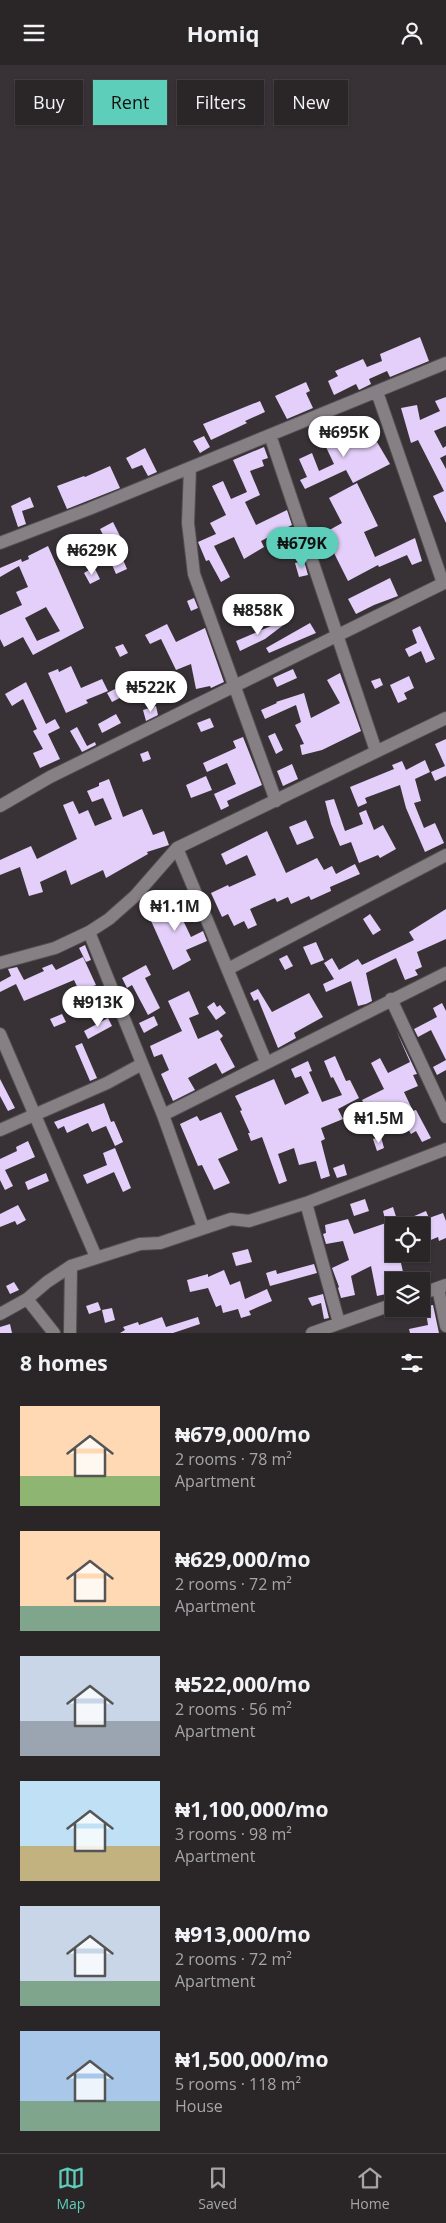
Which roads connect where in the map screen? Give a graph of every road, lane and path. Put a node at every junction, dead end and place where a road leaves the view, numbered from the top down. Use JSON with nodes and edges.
{"nodes":[{"id":1,"x":446,"y":363,"type":"edge"},
{"id":2,"x":378,"y":392,"type":"junction"},
{"id":3,"x":270,"y":435,"type":"junction"},
{"id":4,"x":190,"y":468,"type":"junction"},
{"id":5,"x":0,"y":543,"type":"edge"},
{"id":6,"x":445,"y":582,"type":"edge"},
{"id":7,"x":338,"y":634,"type":"junction"},
{"id":8,"x":233,"y":685,"type":"junction"},
{"id":9,"x":446,"y":718,"type":"edge"},
{"id":10,"x":376,"y":751,"type":"junction"},
{"id":11,"x":276,"y":801,"type":"junction"},
{"id":12,"x":0,"y":806,"type":"edge"},
{"id":13,"x":177,"y":848,"type":"junction"},
{"id":14,"x":446,"y":855,"type":"edge"},
{"id":15,"x":89,"y":932,"type":"junction"},
{"id":16,"x":0,"y":963,"type":"edge"},
{"id":17,"x":228,"y":969,"type":"junction"},
{"id":18,"x":446,"y":973,"type":"edge"},
{"id":19,"x":391,"y":999,"type":"junction"},
{"id":20,"x":0,"y":1034,"type":"edge"},
{"id":21,"x":266,"y":1062,"type":"junction"},
{"id":22,"x":142,"y":1064,"type":"junction"},
{"id":23,"x":35,"y":1115,"type":"junction"},
{"id":24,"x":163,"y":1115,"type":"junction"},
{"id":25,"x":446,"y":1117,"type":"edge"},
{"id":26,"x":0,"y":1130,"type":"edge"},
{"id":27,"x":446,"y":1149,"type":"edge"},
{"id":28,"x":306,"y":1203,"type":"junction"},
{"id":29,"x":203,"y":1227,"type":"junction"},
{"id":30,"x":96,"y":1257,"type":"junction"},
{"id":31,"x":71,"y":1266,"type":"junction"},
{"id":32,"x":442,"y":1287,"type":"edge"},
{"id":33,"x":430,"y":1291,"type":"edge"},
{"id":34,"x":27,"y":1299,"type":"junction"},
{"id":35,"x":385,"y":1306,"type":"edge"},
{"id":36,"x":0,"y":1313,"type":"edge"},
{"id":37,"x":339,"y":1323,"type":"junction"},
{"id":38,"x":446,"y":1327,"type":"edge"},
{"id":39,"x":54,"y":1333,"type":"edge"},
{"id":40,"x":70,"y":1333,"type":"edge"},
{"id":41,"x":312,"y":1333,"type":"edge"}],
"edges":[{"from":1,"to":2,"type":"street"},
{"from":2,"to":3,"type":"street"},
{"from":2,"to":6,"type":"street"},
{"from":3,"to":4,"type":"street"},
{"from":3,"to":7,"type":"street"},
{"from":4,"to":5,"type":"street"},
{"from":4,"to":8,"type":"street"},
{"from":6,"to":7,"type":"street"},
{"from":7,"to":8,"type":"street"},
{"from":7,"to":10,"type":"street"},
{"from":8,"to":11,"type":"street"},
{"from":8,"to":12,"type":"street"},
{"from":9,"to":10,"type":"street"},
{"from":10,"to":11,"type":"street"},
{"from":11,"to":13,"type":"street"},
{"from":13,"to":15,"type":"street"},
{"from":13,"to":17,"type":"street"},
{"from":14,"to":17,"type":"street"},
{"from":15,"to":16,"type":"street"},
{"from":15,"to":22,"type":"street"},
{"from":17,"to":21,"type":"street"},
{"from":18,"to":19,"type":"street"},
{"from":19,"to":21,"type":"street"},
{"from":19,"to":25,"type":"street"},
{"from":20,"to":23,"type":"street"},
{"from":21,"to":24,"type":"street"},
{"from":22,"to":23,"type":"street"},
{"from":22,"to":24,"type":"street"},
{"from":23,"to":26,"type":"street"},
{"from":23,"to":30,"type":"street"},
{"from":24,"to":29,"type":"street"},
{"from":27,"to":28,"type":"street"},
{"from":28,"to":29,"type":"street"},
{"from":28,"to":37,"type":"street"},
{"from":29,"to":30,"type":"street"},
{"from":30,"to":31,"type":"street"},
{"from":31,"to":34,"type":"street"},
{"from":31,"to":40,"type":"street"},
{"from":32,"to":33,"type":"street"},
{"from":32,"to":38,"type":"street"},
{"from":34,"to":36,"type":"street"},
{"from":34,"to":39,"type":"street"},
{"from":35,"to":37,"type":"street"},
{"from":37,"to":41,"type":"street"}]}
